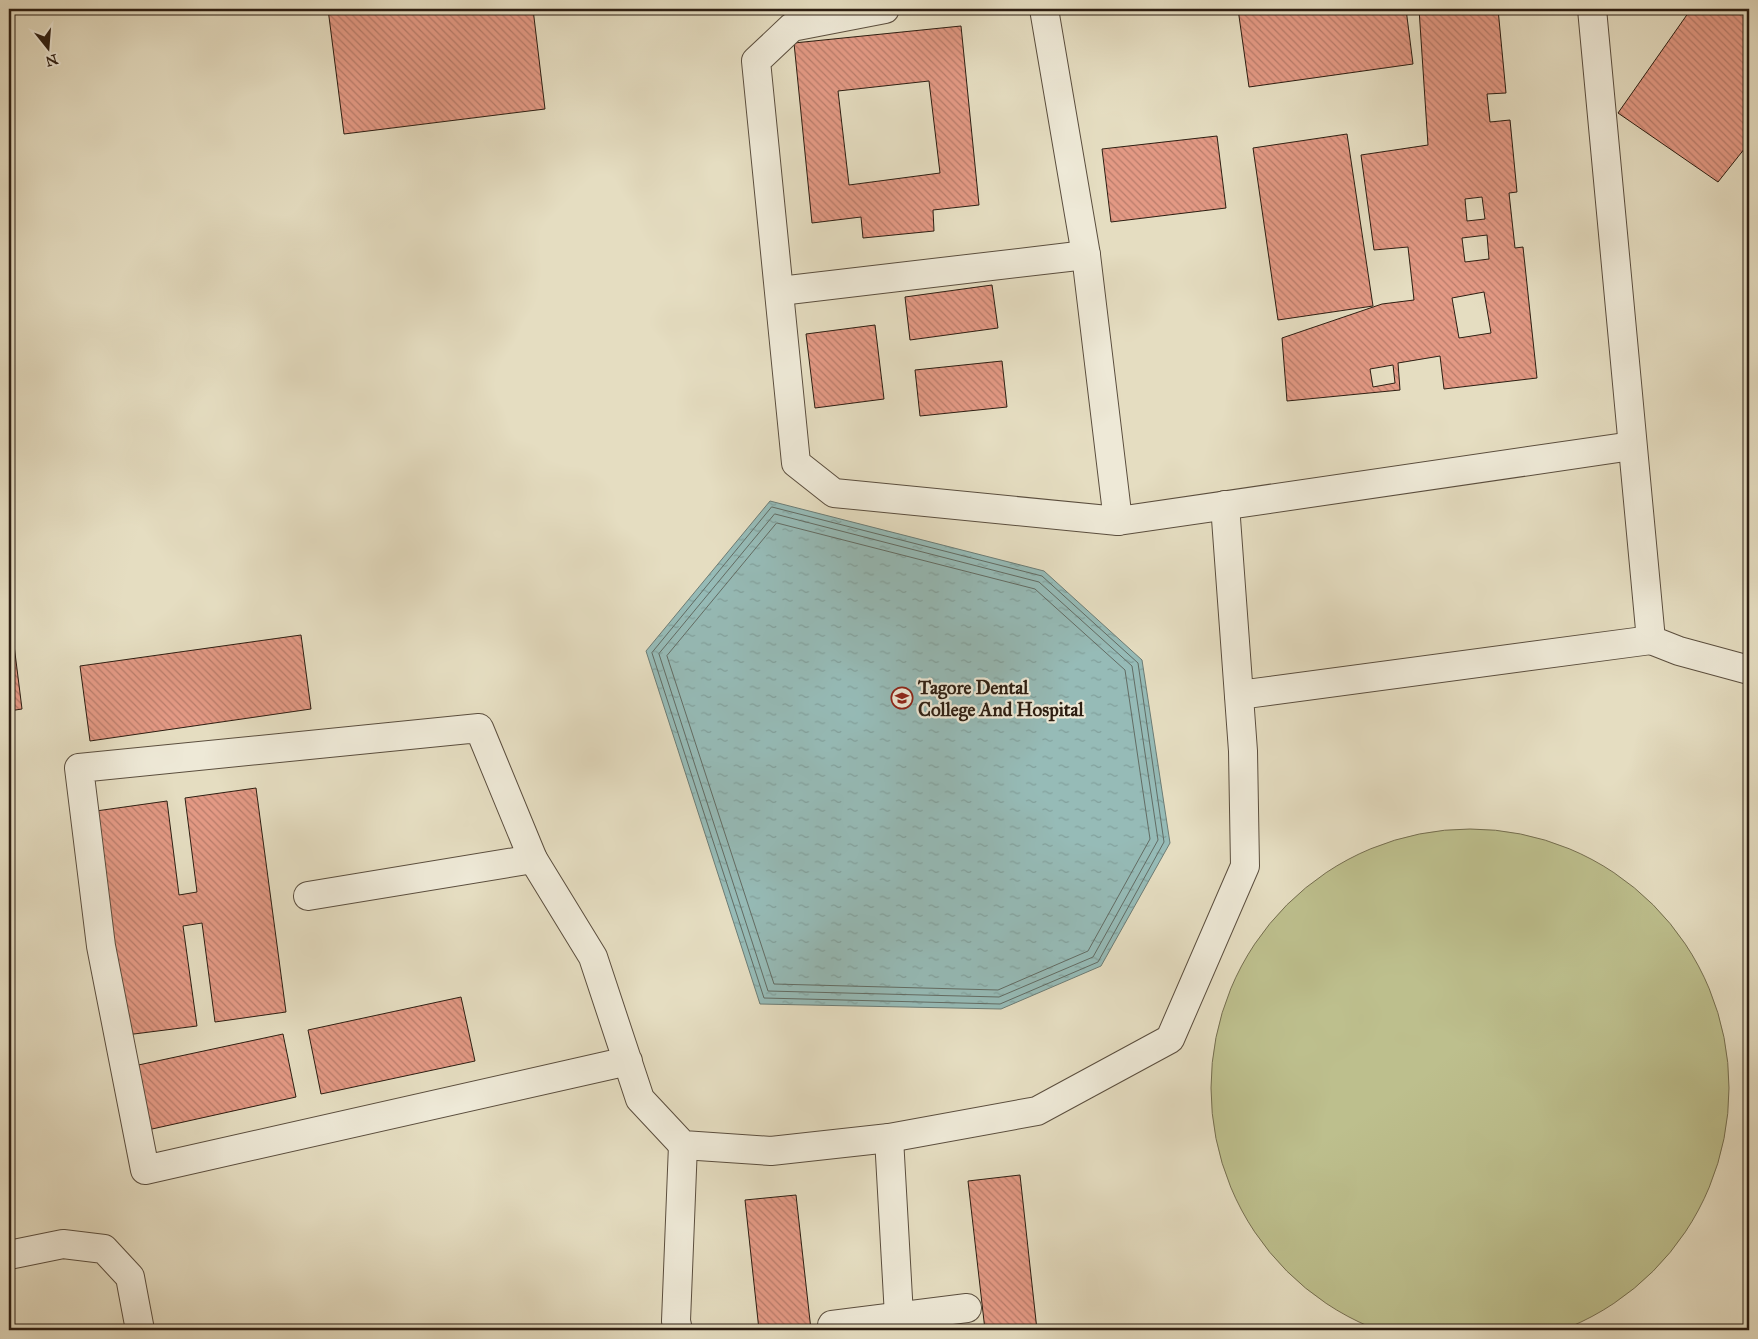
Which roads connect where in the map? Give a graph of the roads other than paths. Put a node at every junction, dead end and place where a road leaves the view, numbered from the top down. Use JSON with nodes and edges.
{"nodes":[{"id":1,"x":885,"y":9,"type":"edge"},
{"id":2,"x":1044,"y":9,"type":"edge"},
{"id":3,"x":1592,"y":9,"type":"edge"},
{"id":4,"x":1086,"y":255,"type":"junction"},
{"id":5,"x":780,"y":291,"type":"junction"},
{"id":6,"x":1632,"y":446,"type":"junction"},
{"id":7,"x":1225,"y":505,"type":"junction"},
{"id":8,"x":1118,"y":521,"type":"junction"},
{"id":9,"x":1651,"y":640,"type":"junction"},
{"id":10,"x":1749,"y":670,"type":"edge"},
{"id":11,"x":1239,"y":695,"type":"junction"},
{"id":12,"x":533,"y":859,"type":"junction"},
{"id":13,"x":308,"y":896,"type":"dead end"},
{"id":14,"x":628,"y":1061,"type":"junction"},
{"id":15,"x":889,"y":1138,"type":"junction"},
{"id":16,"x":683,"y":1145,"type":"junction"},
{"id":17,"x":9,"y":1255,"type":"edge"},
{"id":18,"x":967,"y":1308,"type":"dead end"},
{"id":19,"x":899,"y":1316,"type":"junction"},
{"id":20,"x":832,"y":1324,"type":"dead end"},
{"id":21,"x":140,"y":1330,"type":"edge"},
{"id":22,"x":678,"y":1330,"type":"edge"}],
"edges":[{"from":1,"to":5,"type":"street"},
{"from":2,"to":4,"type":"street"},
{"from":3,"to":6,"type":"street"},
{"from":4,"to":5,"type":"street"},
{"from":4,"to":8,"type":"street"},
{"from":5,"to":8,"type":"street"},
{"from":6,"to":7,"type":"street"},
{"from":6,"to":9,"type":"street"},
{"from":7,"to":8,"type":"street"},
{"from":7,"to":11,"type":"street"},
{"from":9,"to":10,"type":"street"},
{"from":9,"to":11,"type":"street"},
{"from":11,"to":15,"type":"street"},
{"from":12,"to":13,"type":"street"},
{"from":12,"to":14,"type":"street"},
{"from":12,"to":14,"type":"street"},
{"from":14,"to":16,"type":"street"},
{"from":15,"to":16,"type":"street"},
{"from":15,"to":19,"type":"street"},
{"from":16,"to":22,"type":"street"},
{"from":17,"to":21,"type":"street"},
{"from":18,"to":19,"type":"street"},
{"from":19,"to":20,"type":"street"}]}
